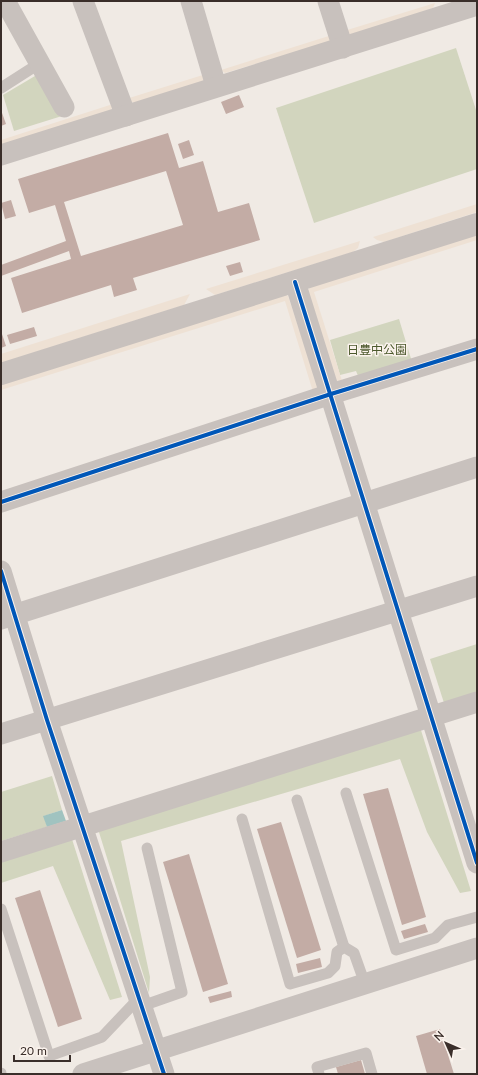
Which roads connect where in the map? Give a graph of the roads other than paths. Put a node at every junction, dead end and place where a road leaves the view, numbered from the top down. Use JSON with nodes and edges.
{"nodes":[{"id":1,"x":5,"y":1,"type":"edge"},
{"id":2,"x":83,"y":1,"type":"edge"},
{"id":3,"x":191,"y":1,"type":"edge"},
{"id":4,"x":328,"y":1,"type":"edge"},
{"id":5,"x":477,"y":5,"type":"edge"},
{"id":6,"x":447,"y":8,"type":"edge"},
{"id":7,"x":343,"y":48,"type":"junction"},
{"id":8,"x":40,"y":63,"type":"junction"},
{"id":9,"x":216,"y":86,"type":"junction"},
{"id":10,"x":1,"y":88,"type":"edge"},
{"id":11,"x":64,"y":107,"type":"dead end"},
{"id":12,"x":126,"y":116,"type":"junction"},
{"id":13,"x":1,"y":155,"type":"edge"},
{"id":14,"x":477,"y":224,"type":"edge"},
{"id":15,"x":294,"y":282,"type":"junction"},
{"id":16,"x":477,"y":349,"type":"edge"},
{"id":17,"x":1,"y":374,"type":"edge"},
{"id":18,"x":331,"y":394,"type":"junction"},
{"id":19,"x":477,"y":467,"type":"edge"},
{"id":20,"x":1,"y":502,"type":"edge"},
{"id":21,"x":363,"y":503,"type":"junction"},
{"id":22,"x":1,"y":571,"type":"edge"},
{"id":23,"x":477,"y":586,"type":"edge"},
{"id":24,"x":398,"y":612,"type":"junction"},
{"id":25,"x":8,"y":617,"type":"edge"},
{"id":26,"x":477,"y":702,"type":"edge"},
{"id":27,"x":431,"y":717,"type":"junction"},
{"id":28,"x":47,"y":720,"type":"junction"},
{"id":29,"x":1,"y":734,"type":"edge"},
{"id":30,"x":346,"y":793,"type":"dead end"},
{"id":31,"x":297,"y":800,"type":"dead end"},
{"id":32,"x":242,"y":819,"type":"dead end"},
{"id":33,"x":83,"y":826,"type":"junction"},
{"id":34,"x":147,"y":848,"type":"dead end"},
{"id":35,"x":1,"y":852,"type":"edge"},
{"id":36,"x":477,"y":863,"type":"edge"},
{"id":37,"x":1,"y":909,"type":"edge"},
{"id":38,"x":477,"y":917,"type":"edge"},
{"id":39,"x":344,"y":946,"type":"junction"},
{"id":40,"x":477,"y":948,"type":"edge"},
{"id":41,"x":365,"y":984,"type":"junction"},
{"id":42,"x":141,"y":1002,"type":"junction"},
{"id":43,"x":157,"y":1051,"type":"junction"},
{"id":44,"x":83,"y":1074,"type":"edge"},
{"id":45,"x":164,"y":1074,"type":"edge"},
{"id":46,"x":319,"y":1074,"type":"edge"},
{"id":47,"x":372,"y":1074,"type":"edge"}],
"edges":[{"from":1,"to":8,"type":"street"},
{"from":2,"to":12,"type":"street"},
{"from":3,"to":9,"type":"street"},
{"from":4,"to":7,"type":"street"},
{"from":5,"to":6,"type":"street"},
{"from":6,"to":7,"type":"street"},
{"from":7,"to":9,"type":"street"},
{"from":8,"to":10,"type":"lane"},
{"from":8,"to":11,"type":"street"},
{"from":9,"to":12,"type":"street"},
{"from":12,"to":13,"type":"street"},
{"from":14,"to":15,"type":"street"},
{"from":15,"to":17,"type":"street"},
{"from":15,"to":18,"type":"street"},
{"from":16,"to":18,"type":"street"},
{"from":18,"to":20,"type":"street"},
{"from":18,"to":21,"type":"street"},
{"from":19,"to":21,"type":"street"},
{"from":21,"to":24,"type":"street"},
{"from":21,"to":25,"type":"street"},
{"from":22,"to":25,"type":"street"},
{"from":23,"to":24,"type":"street"},
{"from":24,"to":27,"type":"street"},
{"from":24,"to":28,"type":"street"},
{"from":25,"to":28,"type":"street"},
{"from":26,"to":27,"type":"street"},
{"from":27,"to":33,"type":"street"},
{"from":27,"to":36,"type":"street"},
{"from":28,"to":29,"type":"street"},
{"from":28,"to":33,"type":"street"},
{"from":30,"to":38,"type":"lane"},
{"from":31,"to":39,"type":"lane"},
{"from":32,"to":39,"type":"lane"},
{"from":33,"to":35,"type":"street"},
{"from":33,"to":42,"type":"street"},
{"from":34,"to":42,"type":"lane"},
{"from":37,"to":42,"type":"lane"},
{"from":39,"to":41,"type":"lane"},
{"from":40,"to":41,"type":"street"},
{"from":41,"to":43,"type":"street"},
{"from":42,"to":43,"type":"street"},
{"from":43,"to":44,"type":"street"},
{"from":43,"to":45,"type":"street"},
{"from":46,"to":47,"type":"lane"}]}
